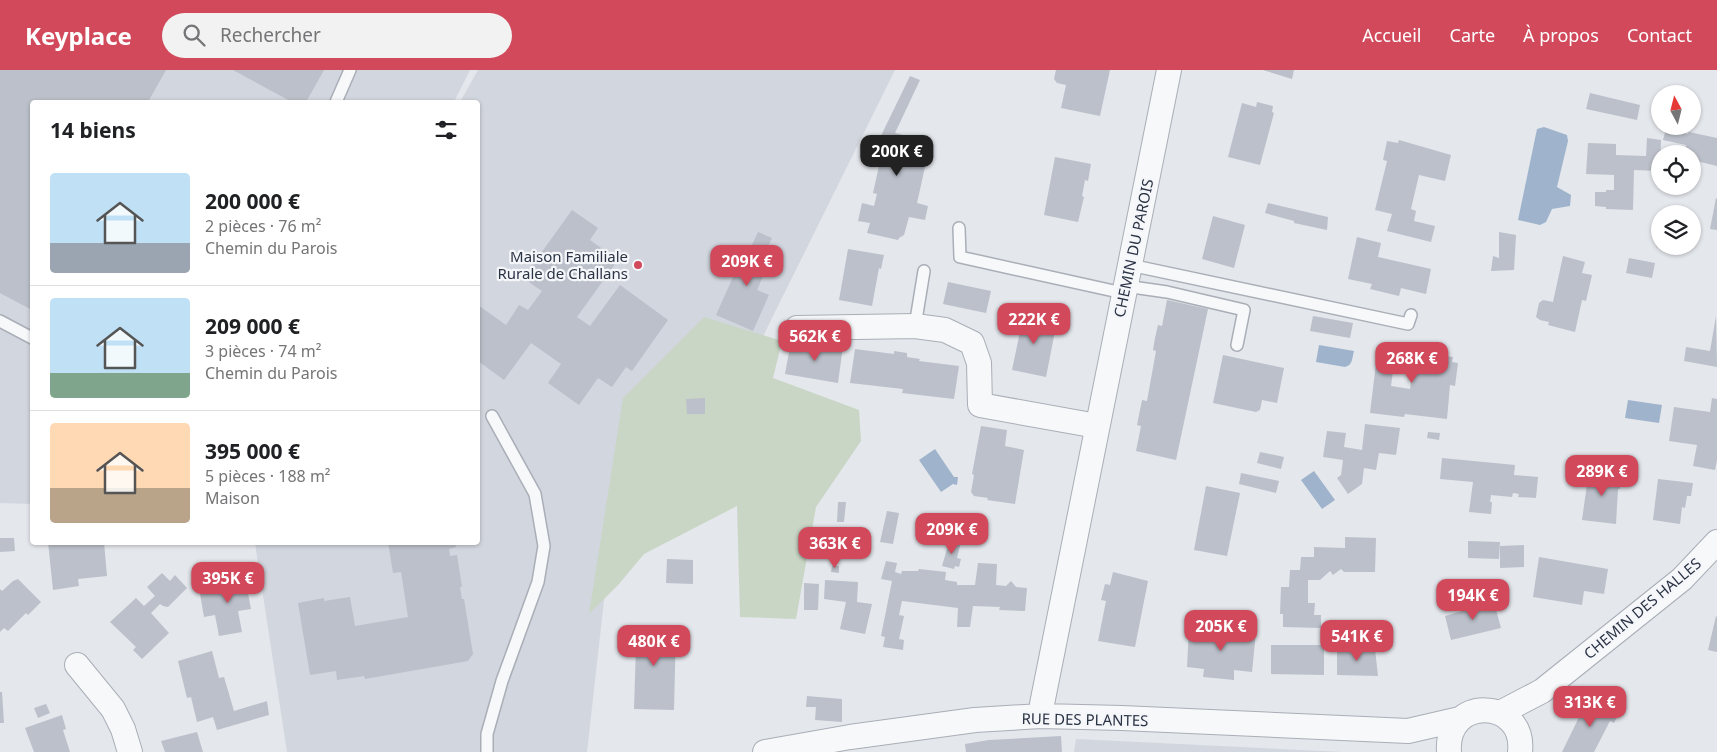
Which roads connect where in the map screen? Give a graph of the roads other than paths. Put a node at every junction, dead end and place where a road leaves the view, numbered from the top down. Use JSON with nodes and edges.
{"nodes":[{"id":1,"x":350,"y":70,"type":"edge"},
{"id":2,"x":1168,"y":70,"type":"edge"},
{"id":3,"x":337,"y":100,"type":"edge"},
{"id":4,"x":959,"y":228,"type":"dead end"},
{"id":5,"x":924,"y":271,"type":"dead end"},
{"id":6,"x":1126,"y":281,"type":"junction"},
{"id":7,"x":1410,"y":315,"type":"dead end"},
{"id":8,"x":0,"y":321,"type":"edge"},
{"id":9,"x":915,"y":326,"type":"junction"},
{"id":10,"x":797,"y":328,"type":"dead end"},
{"id":11,"x":30,"y":337,"type":"edge"},
{"id":12,"x":1238,"y":345,"type":"dead end"},
{"id":13,"x":492,"y":416,"type":"dead end"},
{"id":14,"x":1097,"y":426,"type":"junction"},
{"id":15,"x":1717,"y":542,"type":"edge"},
{"id":16,"x":77,"y":665,"type":"dead end"},
{"id":17,"x":1542,"y":691,"type":"junction"},
{"id":18,"x":1500,"y":713,"type":"junction"},
{"id":19,"x":1041,"y":716,"type":"junction"},
{"id":20,"x":1460,"y":719,"type":"junction"},
{"id":21,"x":1408,"y":731,"type":"junction"},
{"id":22,"x":1520,"y":744,"type":"edge"},
{"id":23,"x":1448,"y":751,"type":"edge"},
{"id":24,"x":130,"y":752,"type":"edge"},
{"id":25,"x":486,"y":752,"type":"edge"},
{"id":26,"x":765,"y":752,"type":"edge"}],
"edges":[{"from":1,"to":3,"type":"lane"},
{"from":2,"to":6,"type":"street","name":"CHEMIN DU PAROIS"},
{"from":4,"to":6,"type":"lane"},
{"from":5,"to":9,"type":"lane"},
{"from":6,"to":7,"type":"lane"},
{"from":6,"to":12,"type":"lane"},
{"from":6,"to":14,"type":"street","name":"CHEMIN DU PAROIS"},
{"from":8,"to":11,"type":"lane"},
{"from":9,"to":10,"type":"street"},
{"from":9,"to":14,"type":"street"},
{"from":13,"to":25,"type":"lane"},
{"from":14,"to":19,"type":"street","name":"CHEMIN DU PAROIS"},
{"from":15,"to":17,"type":"street","name":"CHEMIN DES HALLES"},
{"from":16,"to":24,"type":"street"},
{"from":17,"to":18,"type":"street","name":"CHEMIN DES HALLES"},
{"from":17,"to":22,"type":"street","name":"CHEMIN DES HALLES"},
{"from":18,"to":20,"type":"street","name":"RUE DES PLANTES"},
{"from":18,"to":22,"type":"street"},
{"from":19,"to":21,"type":"street","name":"RUE DES PLANTES"},
{"from":19,"to":26,"type":"street","name":"RUE DES PLANTES"},
{"from":20,"to":21,"type":"street","name":"RUE DES PLANTES"},
{"from":20,"to":23,"type":"street"},
{"from":21,"to":23,"type":"street","name":"RUE DES PLANTES"}]}
